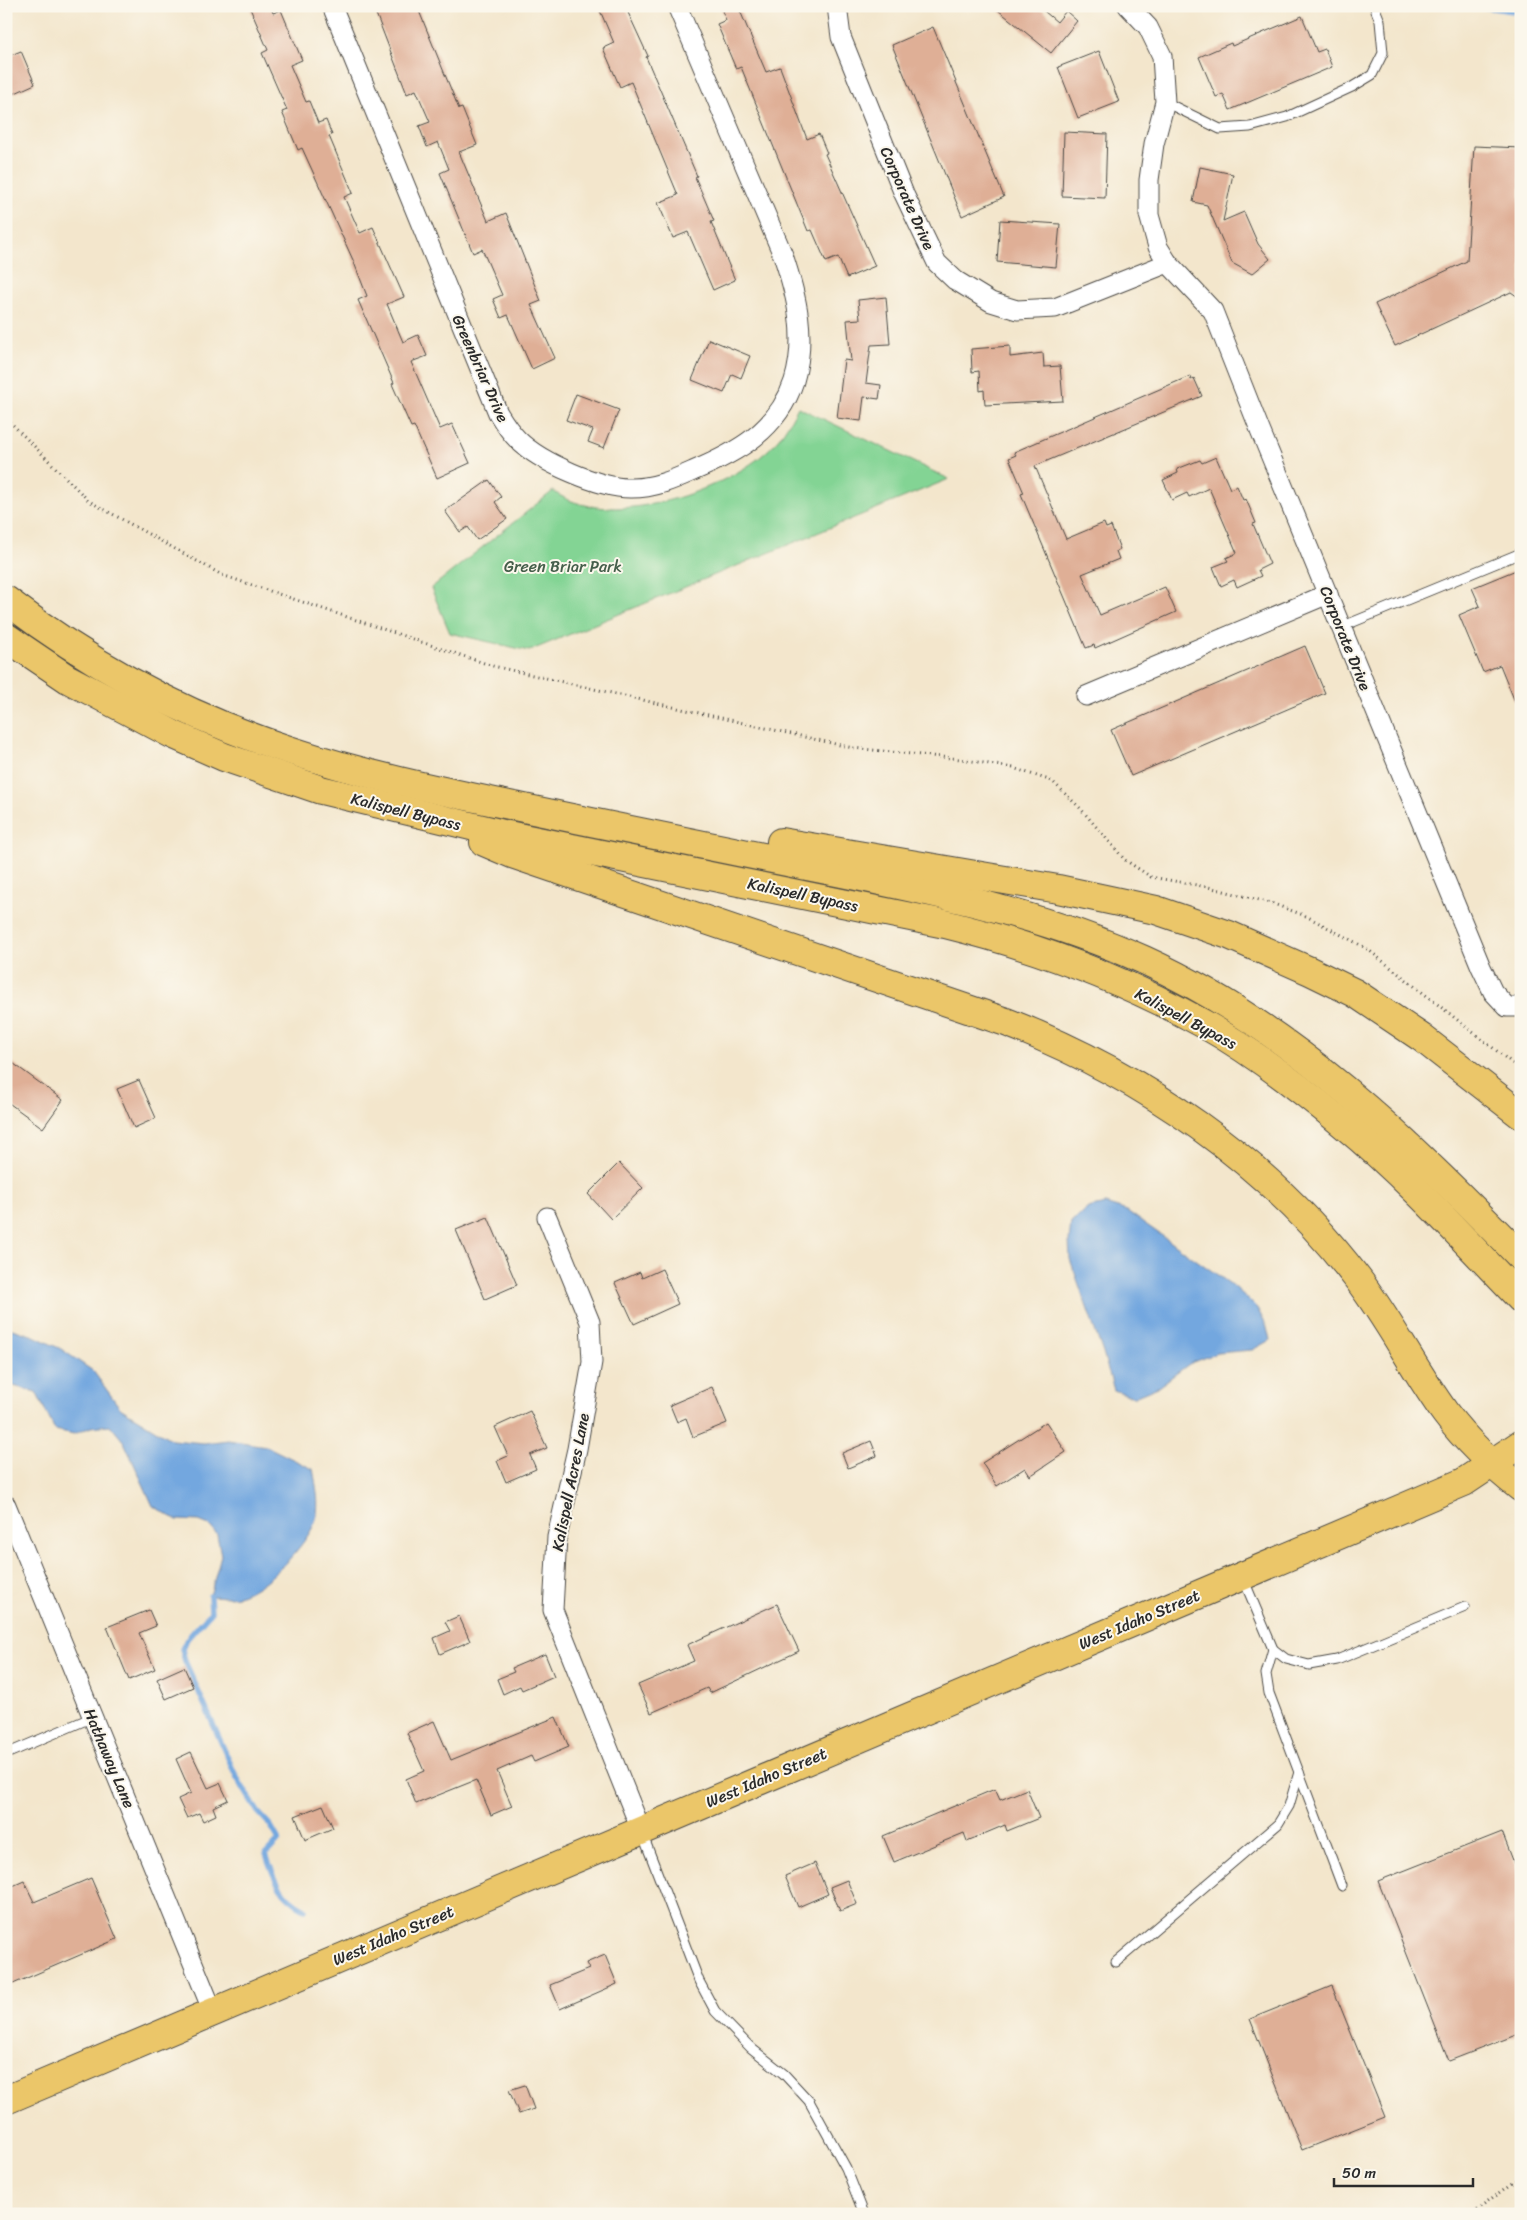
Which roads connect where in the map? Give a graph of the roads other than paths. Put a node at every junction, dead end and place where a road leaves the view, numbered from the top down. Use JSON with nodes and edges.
{"nodes":[{"id":1,"x":332,"y":6,"type":"edge"},
{"id":2,"x":678,"y":6,"type":"edge"},
{"id":3,"x":837,"y":6,"type":"edge"},
{"id":4,"x":1128,"y":6,"type":"edge"},
{"id":5,"x":1374,"y":6,"type":"edge"},
{"id":6,"x":1165,"y":102,"type":"junction"},
{"id":7,"x":1168,"y":263,"type":"junction"},
{"id":8,"x":1521,"y":553,"type":"edge"},
{"id":9,"x":1328,"y":594,"type":"junction"},
{"id":10,"x":6,"y":600,"type":"edge"},
{"id":11,"x":1341,"y":627,"type":"junction"},
{"id":12,"x":6,"y":637,"type":"edge"},
{"id":13,"x":1086,"y":696,"type":"dead end"},
{"id":14,"x":416,"y":814,"type":"junction"},
{"id":15,"x":637,"y":831,"type":"junction"},
{"id":16,"x":1521,"y":1007,"type":"edge"},
{"id":17,"x":1521,"y":1115,"type":"edge"},
{"id":18,"x":547,"y":1217,"type":"dead end"},
{"id":19,"x":1521,"y":1257,"type":"edge"},
{"id":20,"x":1521,"y":1299,"type":"edge"},
{"id":21,"x":1521,"y":1444,"type":"edge"},
{"id":22,"x":1491,"y":1464,"type":"junction"},
{"id":23,"x":1521,"y":1488,"type":"edge"},
{"id":24,"x":6,"y":1505,"type":"edge"},
{"id":25,"x":1242,"y":1575,"type":"junction"},
{"id":26,"x":1465,"y":1606,"type":"dead end"},
{"id":27,"x":1273,"y":1649,"type":"junction"},
{"id":28,"x":93,"y":1717,"type":"junction"},
{"id":29,"x":6,"y":1754,"type":"edge"},
{"id":30,"x":1299,"y":1772,"type":"junction"},
{"id":31,"x":641,"y":1830,"type":"junction"},
{"id":32,"x":1342,"y":1886,"type":"dead end"},
{"id":33,"x":1116,"y":1962,"type":"dead end"},
{"id":34,"x":214,"y":2012,"type":"junction"},
{"id":35,"x":6,"y":2100,"type":"edge"},
{"id":36,"x":864,"y":2214,"type":"edge"}],
"edges":[{"from":1,"to":2,"type":"street","name":"Greenbriar Drive"},
{"from":3,"to":7,"type":"street","name":"Corporate Drive"},
{"from":4,"to":6,"type":"street","name":"Corporate Drive"},
{"from":5,"to":6,"type":"lane"},
{"from":6,"to":7,"type":"street","name":"Corporate Drive"},
{"from":7,"to":9,"type":"street","name":"Corporate Drive"},
{"from":8,"to":11,"type":"lane"},
{"from":9,"to":11,"type":"street","name":"Corporate Drive"},
{"from":9,"to":13,"type":"street"},
{"from":10,"to":15,"type":"highway","name":"Kalispell Bypass"},
{"from":11,"to":16,"type":"street","name":"Corporate Drive"},
{"from":12,"to":14,"type":"highway","name":"Kalispell Bypass"},
{"from":14,"to":20,"type":"highway","name":"Kalispell Bypass"},
{"from":14,"to":22,"type":"highway"},
{"from":15,"to":17,"type":"highway"},
{"from":15,"to":19,"type":"highway","name":"Kalispell Bypass"},
{"from":18,"to":31,"type":"street","name":"Kalispell Acres Lane"},
{"from":21,"to":22,"type":"highway","name":"West Idaho Street"},
{"from":22,"to":23,"type":"highway"},
{"from":22,"to":25,"type":"highway","name":"West Idaho Street"},
{"from":24,"to":28,"type":"street","name":"Hathaway Lane"},
{"from":25,"to":27,"type":"lane"},
{"from":25,"to":31,"type":"highway","name":"West Idaho Street"},
{"from":26,"to":27,"type":"lane"},
{"from":27,"to":30,"type":"lane"},
{"from":28,"to":29,"type":"lane"},
{"from":28,"to":34,"type":"street","name":"Hathaway Lane"},
{"from":30,"to":32,"type":"lane"},
{"from":30,"to":33,"type":"lane"},
{"from":31,"to":34,"type":"highway","name":"West Idaho Street"},
{"from":31,"to":36,"type":"lane"},
{"from":34,"to":35,"type":"highway","name":"West Idaho Street"}]}
